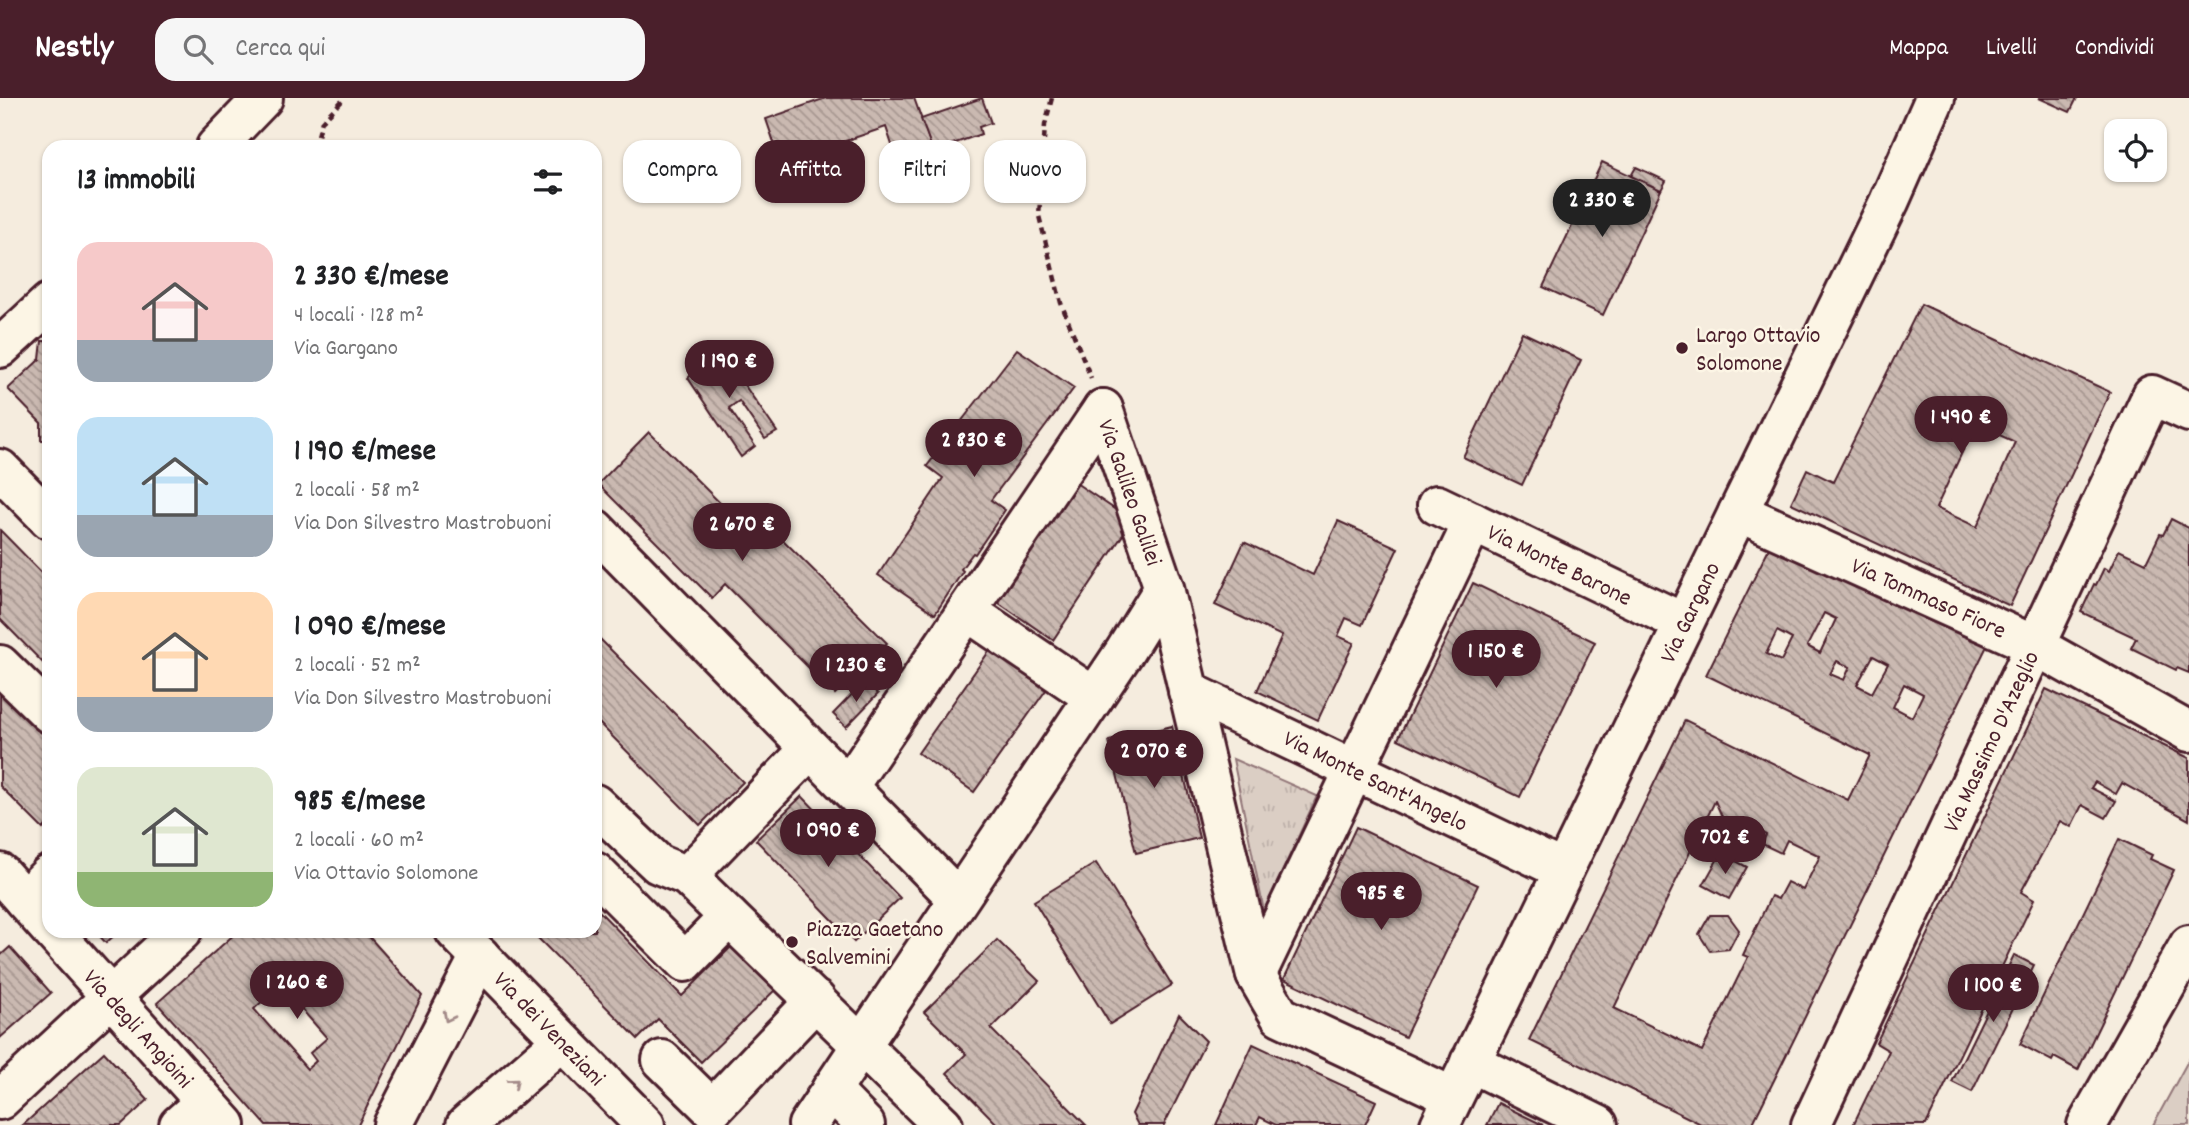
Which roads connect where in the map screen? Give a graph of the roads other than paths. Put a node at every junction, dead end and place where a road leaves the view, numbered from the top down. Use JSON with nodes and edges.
{"nodes":[{"id":1,"x":1935,"y":98,"type":"edge"},
{"id":2,"x":251,"y":102,"type":"edge"},
{"id":3,"x":224,"y":140,"type":"edge"},
{"id":4,"x":42,"y":309,"type":"edge"},
{"id":5,"x":0,"y":348,"type":"edge"},
{"id":6,"x":2189,"y":412,"type":"edge"},
{"id":7,"x":0,"y":469,"type":"edge"},
{"id":8,"x":1437,"y":505,"type":"dead end"},
{"id":9,"x":42,"y":512,"type":"edge"},
{"id":10,"x":1738,"y":512,"type":"junction"},
{"id":11,"x":1473,"y":522,"type":"junction"},
{"id":12,"x":602,"y":536,"type":"edge"},
{"id":13,"x":1164,"y":588,"type":"junction"},
{"id":14,"x":967,"y":611,"type":"junction"},
{"id":15,"x":1684,"y":623,"type":"junction"},
{"id":16,"x":2034,"y":645,"type":"junction"},
{"id":17,"x":0,"y":665,"type":"edge"},
{"id":18,"x":1188,"y":691,"type":"junction"},
{"id":19,"x":1094,"y":697,"type":"junction"},
{"id":20,"x":42,"y":706,"type":"edge"},
{"id":21,"x":2189,"y":732,"type":"edge"},
{"id":22,"x":810,"y":749,"type":"junction"},
{"id":23,"x":1354,"y":770,"type":"junction"},
{"id":24,"x":848,"y":787,"type":"junction"},
{"id":25,"x":602,"y":811,"type":"edge"},
{"id":26,"x":1563,"y":870,"type":"junction"},
{"id":27,"x":687,"y":876,"type":"junction"},
{"id":28,"x":602,"y":879,"type":"edge"},
{"id":29,"x":24,"y":883,"type":"edge"},
{"id":30,"x":958,"y":899,"type":"junction"},
{"id":31,"x":42,"y":916,"type":"edge"},
{"id":32,"x":729,"y":917,"type":"junction"},
{"id":33,"x":57,"y":938,"type":"edge"},
{"id":34,"x":176,"y":938,"type":"edge"},
{"id":35,"x":467,"y":944,"type":"edge"},
{"id":36,"x":2189,"y":945,"type":"edge"},
{"id":37,"x":1256,"y":975,"type":"junction"},
{"id":38,"x":112,"y":998,"type":"junction"},
{"id":39,"x":816,"y":1000,"type":"junction"},
{"id":40,"x":562,"y":1041,"type":"junction"},
{"id":41,"x":862,"y":1045,"type":"junction"},
{"id":42,"x":662,"y":1060,"type":"dead end"},
{"id":43,"x":1470,"y":1062,"type":"junction"},
{"id":44,"x":831,"y":1090,"type":"junction"},
{"id":45,"x":0,"y":1100,"type":"edge"},
{"id":46,"x":1446,"y":1111,"type":"edge"},
{"id":47,"x":204,"y":1117,"type":"edge"},
{"id":48,"x":393,"y":1125,"type":"edge"},
{"id":49,"x":466,"y":1125,"type":"edge"},
{"id":50,"x":645,"y":1125,"type":"edge"},
{"id":51,"x":808,"y":1125,"type":"edge"},
{"id":52,"x":866,"y":1125,"type":"edge"},
{"id":53,"x":943,"y":1125,"type":"edge"},
{"id":54,"x":1598,"y":1125,"type":"edge"},
{"id":55,"x":1811,"y":1125,"type":"edge"},
{"id":56,"x":2087,"y":1125,"type":"edge"}],
"edges":[{"from":1,"to":10,"type":"street","name":"Via Gargano"},
{"from":2,"to":3,"type":"street"},
{"from":4,"to":5,"type":"street"},
{"from":6,"to":16,"type":"street","name":"Via Massimo D'Azeglio"},
{"from":7,"to":9,"type":"street"},
{"from":8,"to":11,"type":"street","name":"Via Monte Barone"},
{"from":10,"to":15,"type":"street","name":"Via Gargano"},
{"from":10,"to":16,"type":"street","name":"Via Tommaso Fiore"},
{"from":11,"to":15,"type":"street","name":"Via Monte Barone"},
{"from":11,"to":23,"type":"street"},
{"from":12,"to":22,"type":"street"},
{"from":13,"to":14,"type":"street","name":"Via Galileo Galilei"},
{"from":13,"to":18,"type":"street"},
{"from":13,"to":19,"type":"street","name":"Via Galileo Galilei"},
{"from":14,"to":19,"type":"street"},
{"from":14,"to":24,"type":"street"},
{"from":15,"to":26,"type":"street","name":"Via Gargano"},
{"from":16,"to":21,"type":"street","name":"Via Tommaso Fiore"},
{"from":16,"to":55,"type":"street","name":"Via Massimo D'Azeglio"},
{"from":17,"to":20,"type":"street"},
{"from":18,"to":23,"type":"street","name":"Via Monte Sant'Angelo"},
{"from":18,"to":37,"type":"street"},
{"from":19,"to":30,"type":"street","name":"Via Galileo Galilei"},
{"from":22,"to":24,"type":"street"},
{"from":22,"to":27,"type":"street"},
{"from":23,"to":26,"type":"street","name":"Via Monte Sant'Angelo"},
{"from":23,"to":37,"type":"street"},
{"from":24,"to":30,"type":"street"},
{"from":25,"to":27,"type":"street"},
{"from":26,"to":43,"type":"street","name":"Via Gargano"},
{"from":27,"to":32,"type":"street"},
{"from":28,"to":32,"type":"street"},
{"from":29,"to":31,"type":"street","name":"Via degli Angioini"},
{"from":30,"to":41,"type":"street","name":"Via Galileo Galilei"},
{"from":32,"to":39,"type":"street"},
{"from":33,"to":38,"type":"street","name":"Via degli Angioini"},
{"from":34,"to":38,"type":"street"},
{"from":35,"to":40,"type":"street","name":"Via dei Veneziani"},
{"from":35,"to":48,"type":"street","one_way":true},
{"from":36,"to":56,"type":"street"},
{"from":37,"to":46,"type":"street"},
{"from":38,"to":45,"type":"street"},
{"from":38,"to":47,"type":"street","name":"Via degli Angioini"},
{"from":39,"to":41,"type":"street"},
{"from":39,"to":42,"type":"street"},
{"from":49,"to":40,"type":"street","one_way":true},
{"from":40,"to":50,"type":"street","name":"Via dei Veneziani"},
{"from":41,"to":44,"type":"street","name":"Via Galileo Galilei"},
{"from":41,"to":53,"type":"street"},
{"from":43,"to":46,"type":"street","name":"Via Gargano"},
{"from":43,"to":54,"type":"street"},
{"from":44,"to":51,"type":"street","name":"Via Galileo Galilei"},
{"from":44,"to":52,"type":"street"}]}
